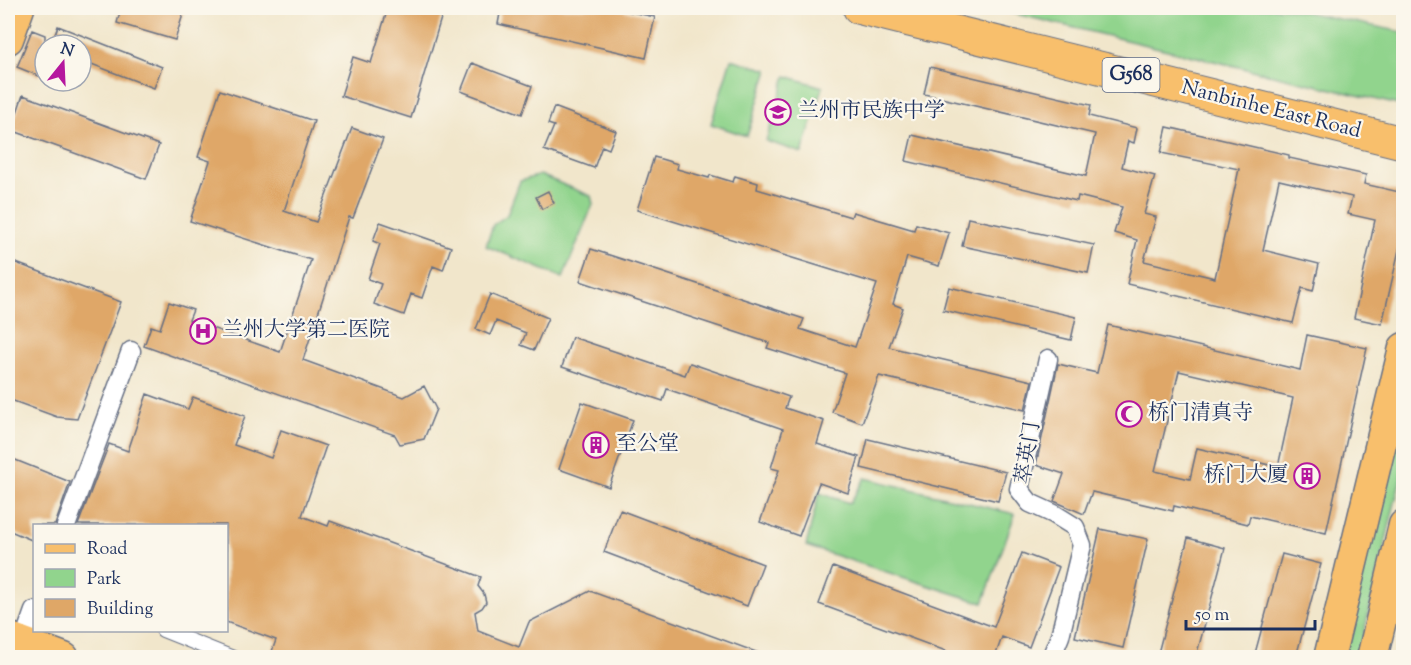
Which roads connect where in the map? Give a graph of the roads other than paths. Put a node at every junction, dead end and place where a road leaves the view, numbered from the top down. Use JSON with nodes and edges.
{"nodes":[{"id":1,"x":19,"y":8,"type":"edge"},
{"id":2,"x":859,"y":8,"type":"edge"},
{"id":3,"x":950,"y":8,"type":"edge"},
{"id":4,"x":8,"y":39,"type":"edge"},
{"id":5,"x":1404,"y":121,"type":"edge"},
{"id":6,"x":1404,"y":143,"type":"edge"},
{"id":7,"x":1404,"y":348,"type":"edge"},
{"id":8,"x":131,"y":351,"type":"dead end"},
{"id":9,"x":1048,"y":359,"type":"dead end"},
{"id":10,"x":66,"y":524,"type":"edge"},
{"id":11,"x":1404,"y":525,"type":"edge"},
{"id":12,"x":33,"y":612,"type":"edge"},
{"id":13,"x":168,"y":632,"type":"edge"},
{"id":14,"x":15,"y":639,"type":"edge"},
{"id":15,"x":64,"y":657,"type":"edge"},
{"id":16,"x":233,"y":657,"type":"edge"},
{"id":17,"x":1051,"y":657,"type":"edge"},
{"id":18,"x":1329,"y":657,"type":"edge"},
{"id":19,"x":1372,"y":657,"type":"edge"}],
"edges":[{"from":1,"to":4,"type":"main road"},
{"from":2,"to":6,"type":"highway","name":"Nanbinhe East Road","number":"G568"},
{"from":3,"to":5,"type":"highway","name":"Nanbinhe East Road","number":"G568"},
{"from":7,"to":18,"type":"main road"},
{"from":8,"to":10,"type":"street"},
{"from":9,"to":17,"type":"street","name":"萃英门"},
{"from":11,"to":19,"type":"main road"},
{"from":12,"to":14,"type":"street"},
{"from":13,"to":16,"type":"street"},
{"from":14,"to":15,"type":"main road"}]}
